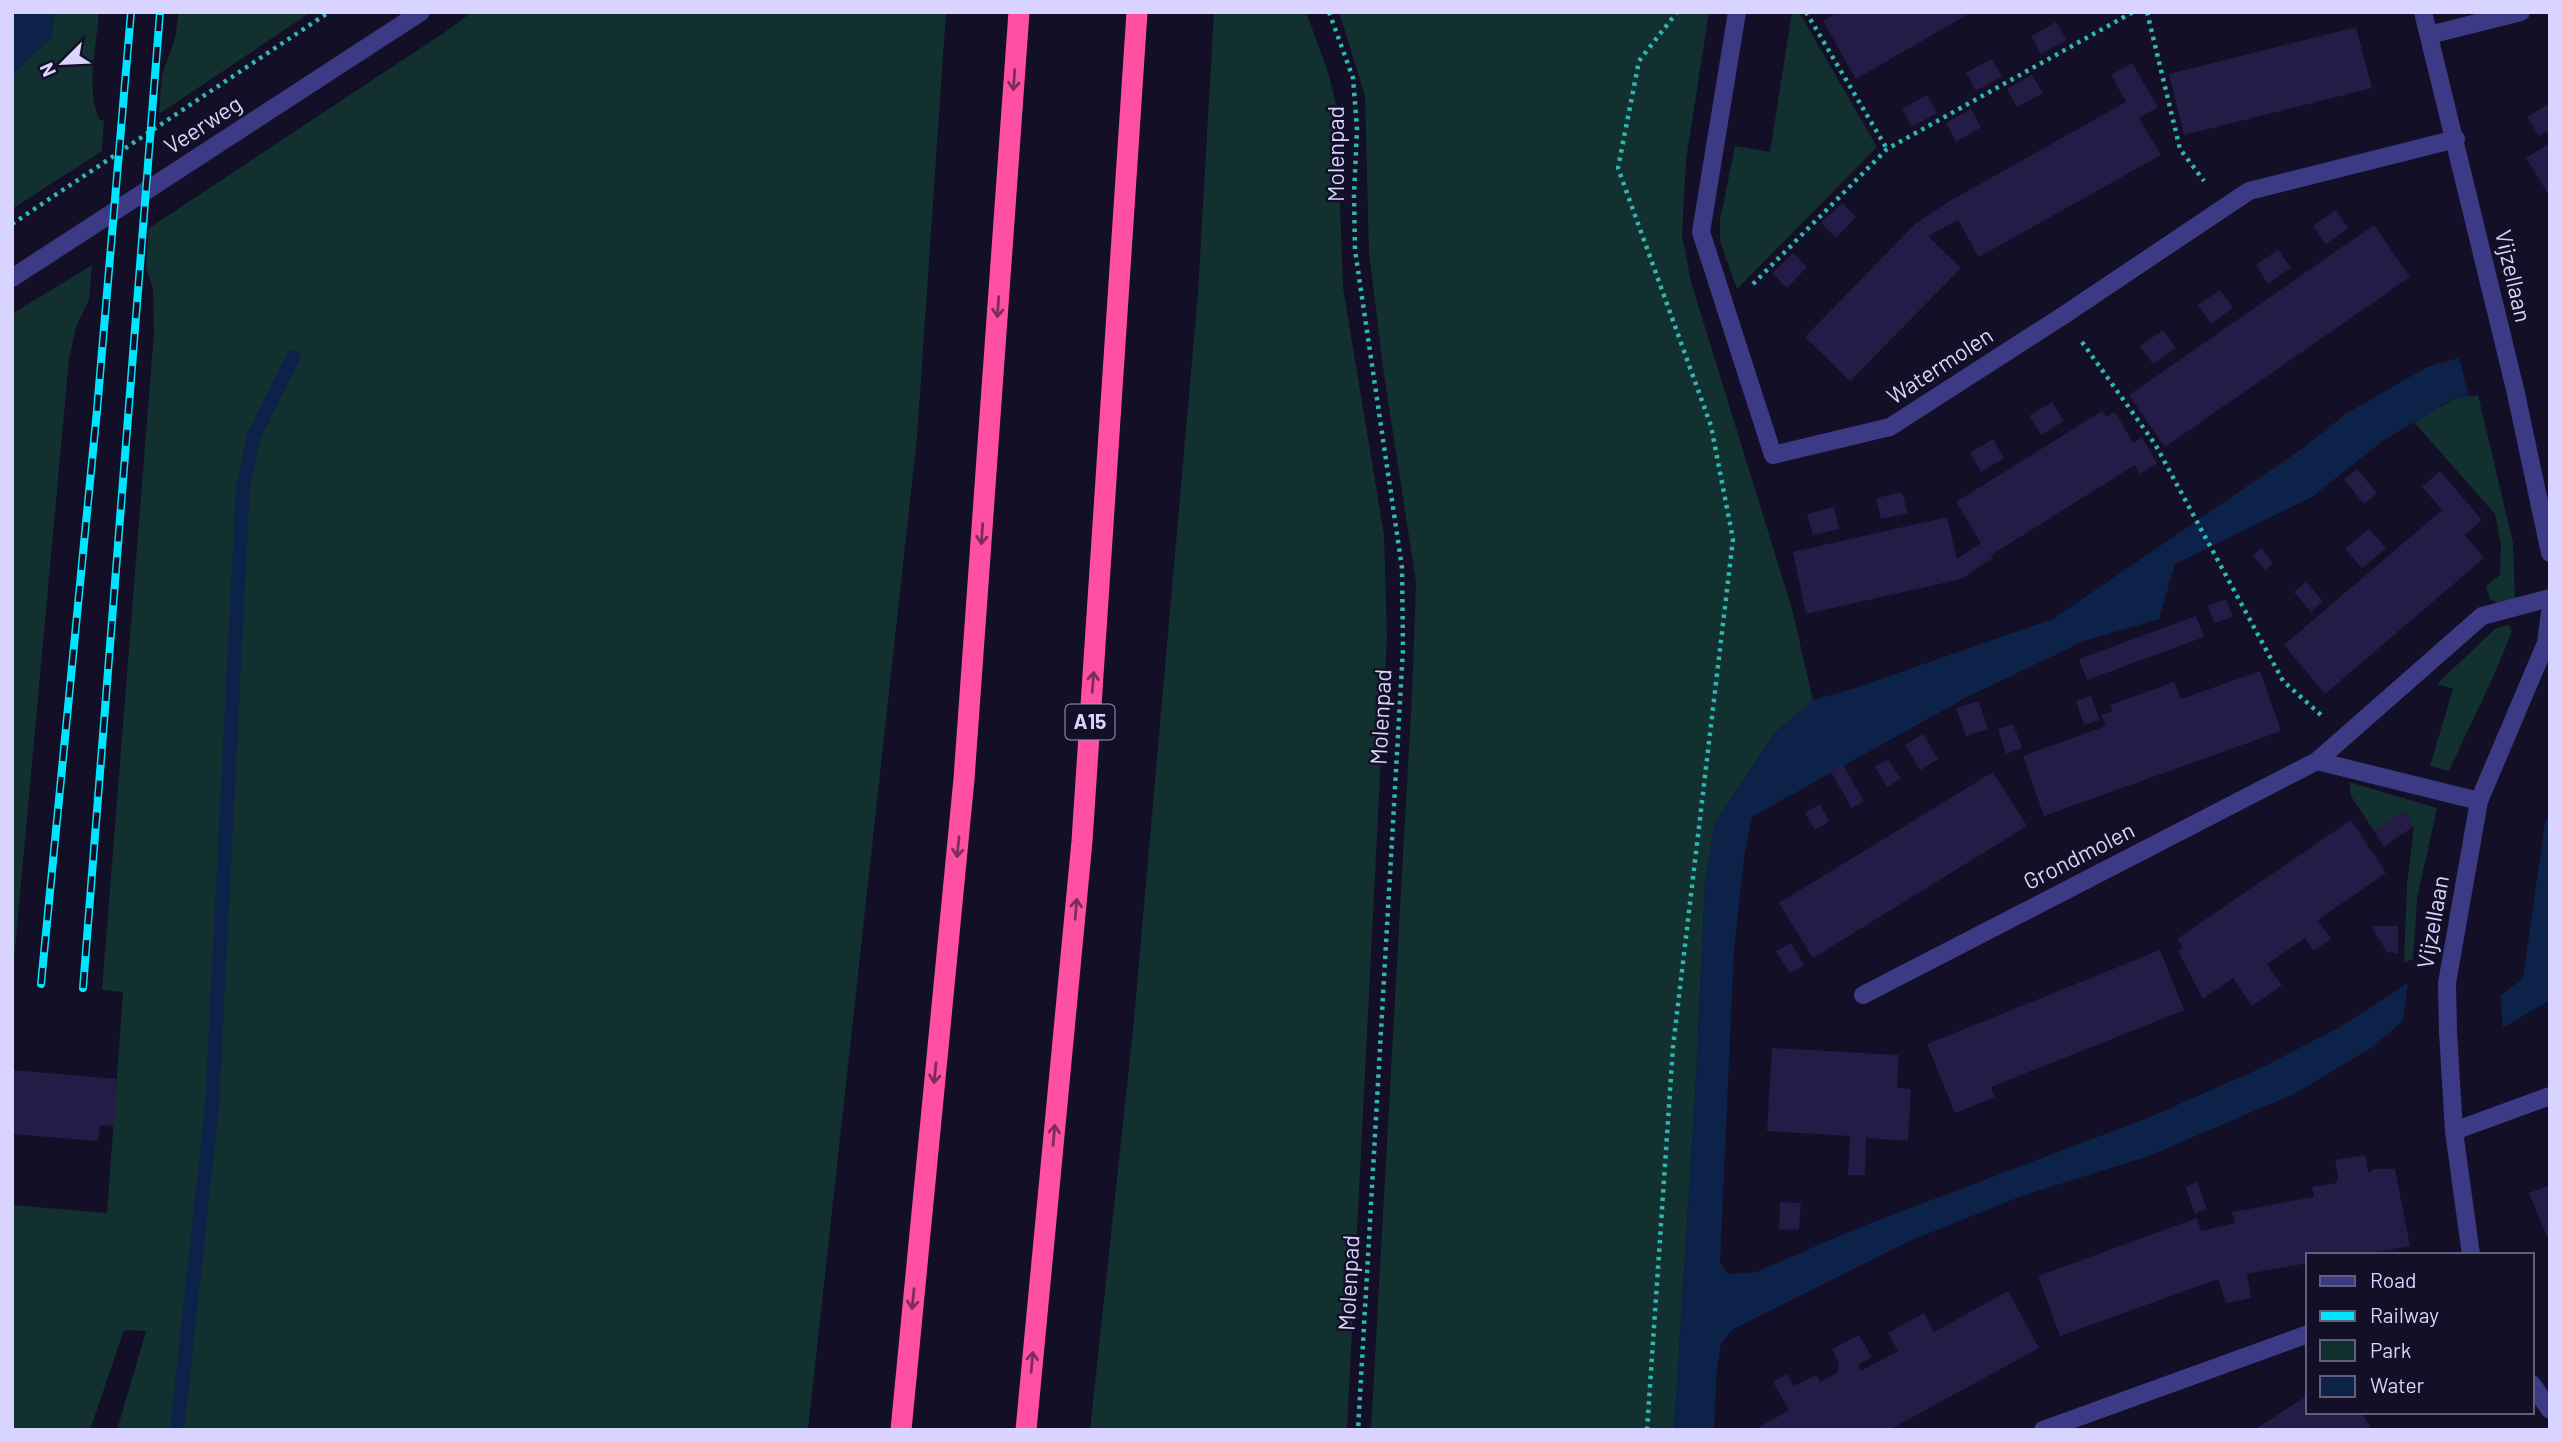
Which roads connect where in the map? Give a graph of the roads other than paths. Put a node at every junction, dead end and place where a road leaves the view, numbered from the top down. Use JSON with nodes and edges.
{"nodes":[{"id":1,"x":421,"y":12,"type":"edge"},
{"id":2,"x":1019,"y":12,"type":"edge"},
{"id":3,"x":1137,"y":12,"type":"edge"},
{"id":4,"x":1737,"y":12,"type":"edge"},
{"id":5,"x":2423,"y":12,"type":"edge"},
{"id":6,"x":2521,"y":12,"type":"edge"},
{"id":7,"x":2429,"y":35,"type":"junction"},
{"id":8,"x":2456,"y":139,"type":"junction"},
{"id":9,"x":12,"y":278,"type":"edge"},
{"id":10,"x":2550,"y":553,"type":"edge"},
{"id":11,"x":2550,"y":598,"type":"edge"},
{"id":12,"x":2550,"y":612,"type":"edge"},
{"id":13,"x":2318,"y":761,"type":"junction"},
{"id":14,"x":2479,"y":801,"type":"junction"},
{"id":15,"x":1863,"y":995,"type":"dead end"},
{"id":16,"x":2550,"y":1096,"type":"edge"},
{"id":17,"x":2454,"y":1131,"type":"junction"},
{"id":18,"x":2471,"y":1253,"type":"edge"},
{"id":19,"x":2306,"y":1335,"type":"edge"},
{"id":20,"x":2534,"y":1387,"type":"edge"},
{"id":21,"x":2550,"y":1410,"type":"edge"},
{"id":22,"x":901,"y":1430,"type":"edge"},
{"id":23,"x":1026,"y":1430,"type":"edge"},
{"id":24,"x":2043,"y":1430,"type":"edge"}],
"edges":[{"from":1,"to":9,"type":"street","name":"Veerweg"},
{"from":2,"to":22,"type":"highway","one_way":true},
{"from":23,"to":3,"type":"highway","number":"A15","one_way":true},
{"from":4,"to":8,"type":"street","name":"Watermolen"},
{"from":5,"to":7,"type":"street","name":"Vijzellaan"},
{"from":6,"to":7,"type":"street"},
{"from":7,"to":8,"type":"street","name":"Vijzellaan"},
{"from":8,"to":10,"type":"street","name":"Vijzellaan"},
{"from":11,"to":13,"type":"street","name":"Grondmolen"},
{"from":12,"to":14,"type":"street","name":"Vijzellaan"},
{"from":13,"to":14,"type":"street"},
{"from":13,"to":15,"type":"street","name":"Grondmolen"},
{"from":14,"to":17,"type":"street","name":"Vijzellaan"},
{"from":16,"to":17,"type":"street"},
{"from":17,"to":18,"type":"street","name":"Vijzellaan"},
{"from":19,"to":24,"type":"street"},
{"from":20,"to":21,"type":"street"}]}
